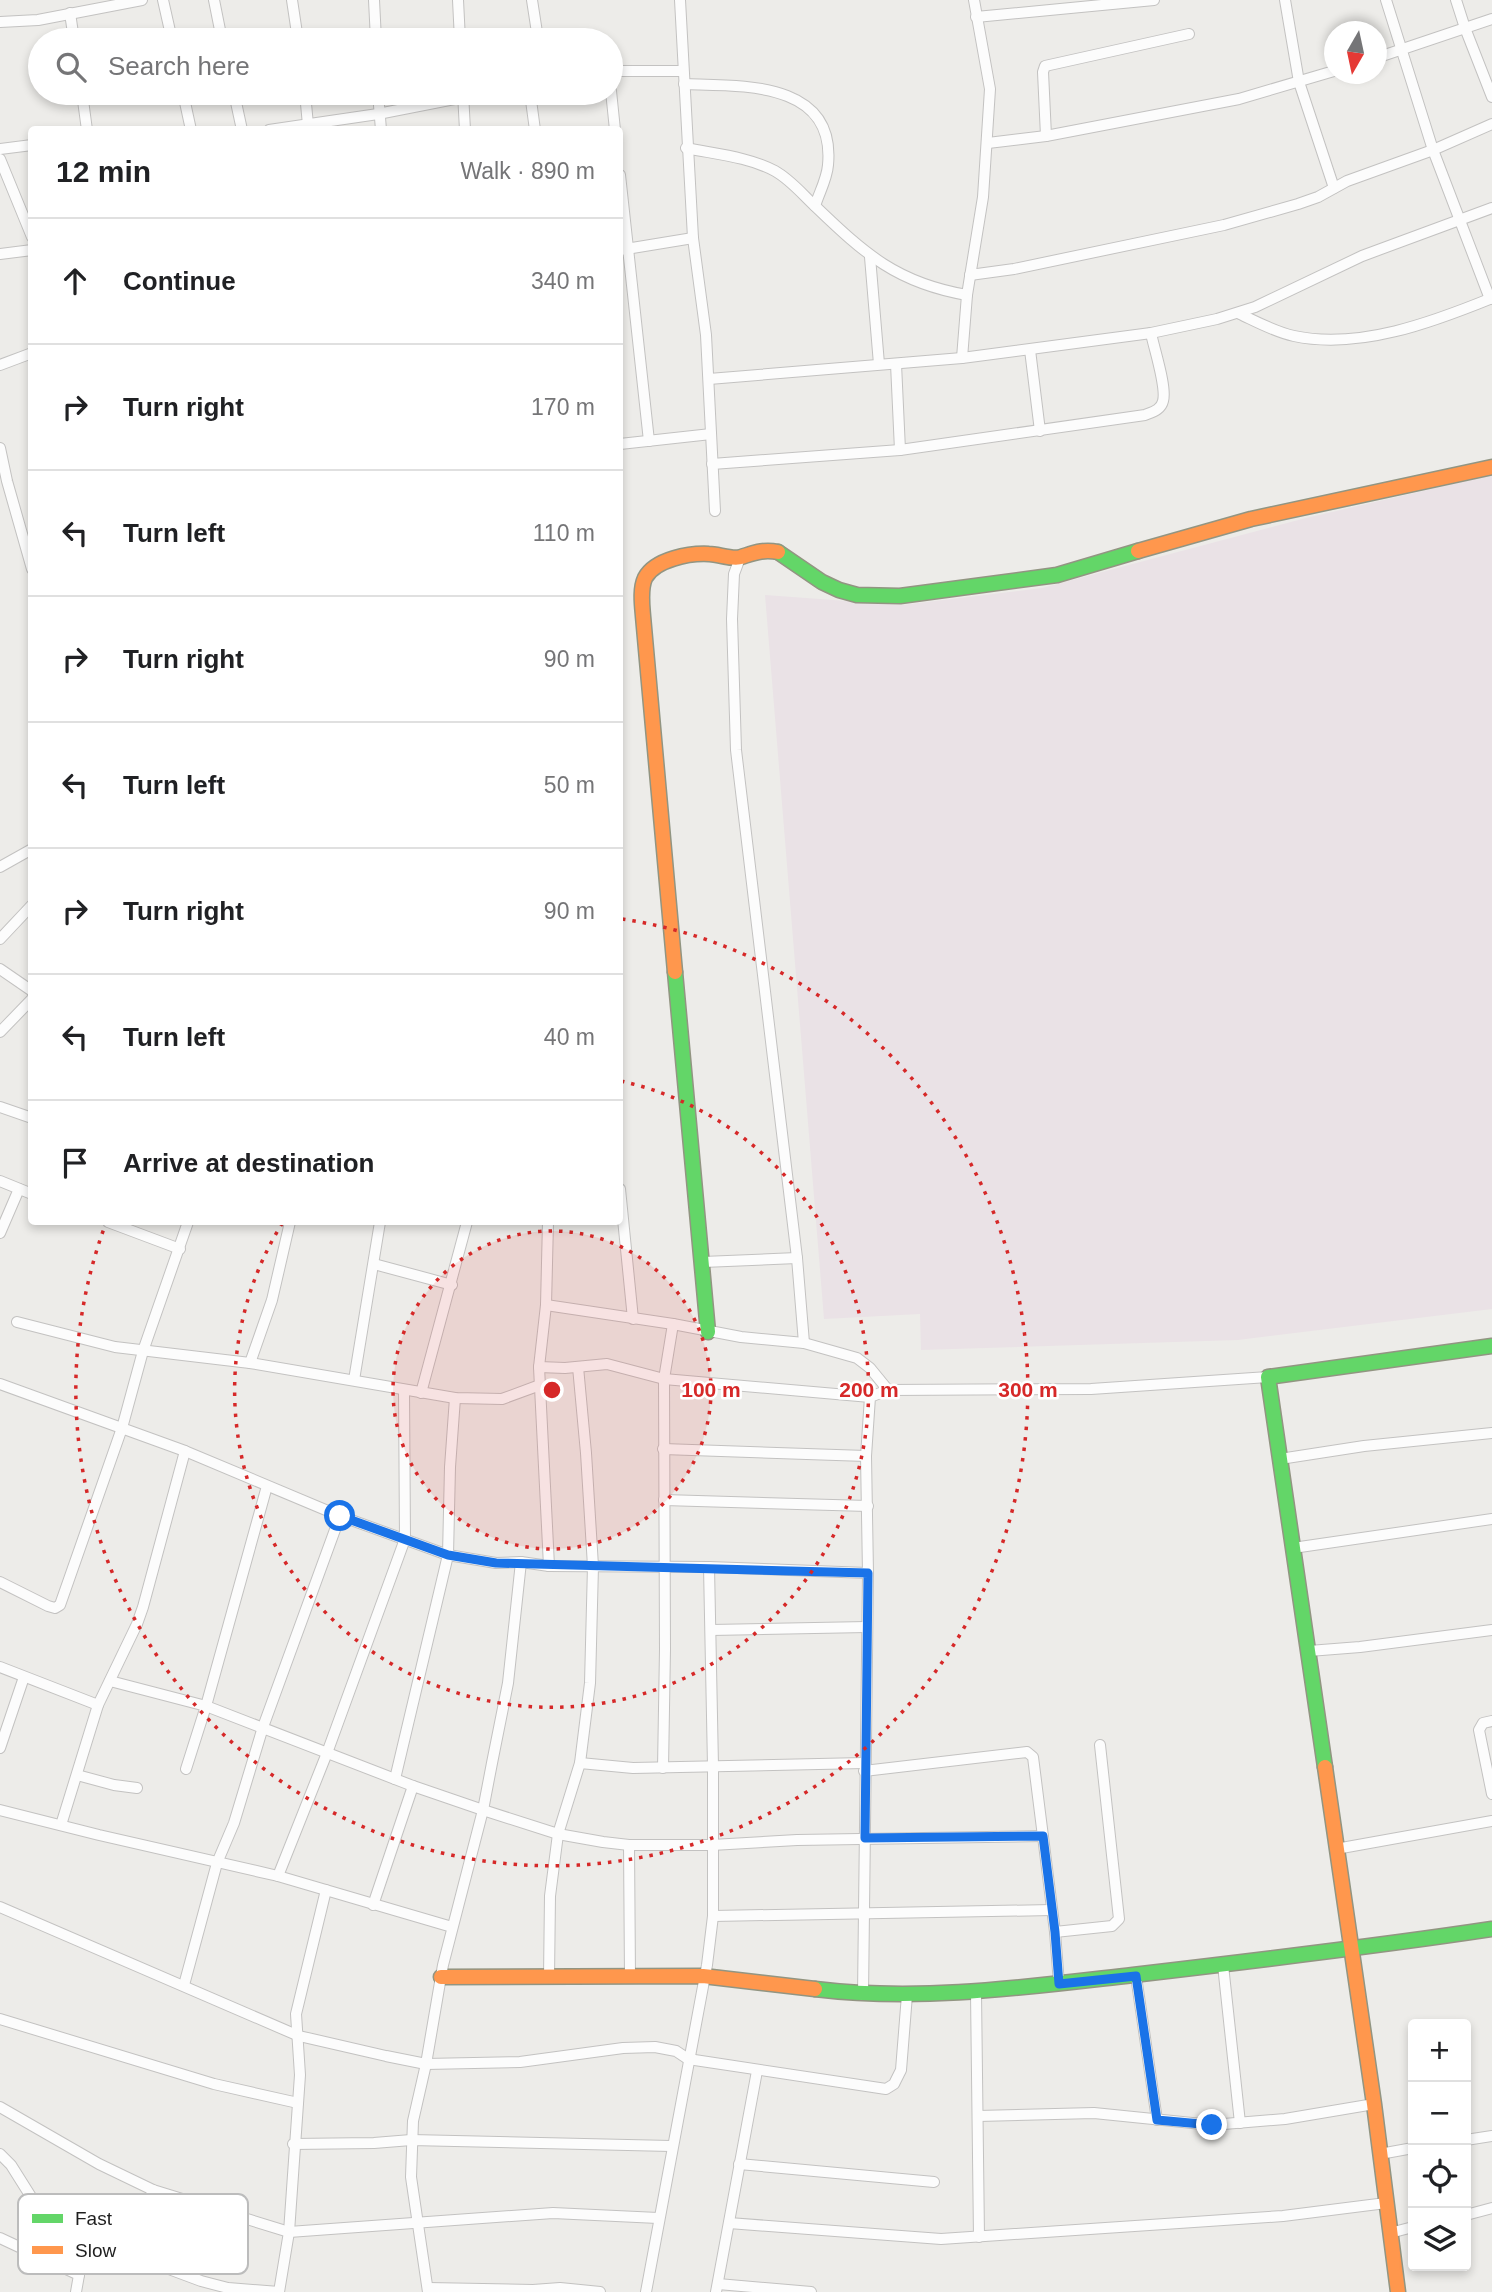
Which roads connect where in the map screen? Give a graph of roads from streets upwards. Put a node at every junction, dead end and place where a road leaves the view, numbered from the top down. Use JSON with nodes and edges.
{"nodes":[{"id":1,"x":142,"y":0,"type":"edge"},
{"id":2,"x":163,"y":0,"type":"edge"},
{"id":3,"x":214,"y":0,"type":"edge"},
{"id":4,"x":292,"y":0,"type":"edge"},
{"id":5,"x":374,"y":0,"type":"edge"},
{"id":6,"x":458,"y":0,"type":"edge"},
{"id":7,"x":532,"y":0,"type":"edge"},
{"id":8,"x":680,"y":0,"type":"edge"},
{"id":9,"x":974,"y":0,"type":"edge"},
{"id":10,"x":1154,"y":0,"type":"edge"},
{"id":11,"x":1285,"y":0,"type":"edge"},
{"id":12,"x":1387,"y":0,"type":"edge"},
{"id":13,"x":1456,"y":0,"type":"edge"},
{"id":14,"x":69,"y":13,"type":"junction"},
{"id":15,"x":976,"y":17,"type":"junction"},
{"id":16,"x":1492,"y":19,"type":"edge"},
{"id":17,"x":0,"y":22,"type":"edge"},
{"id":18,"x":72,"y":28,"type":"edge"},
{"id":19,"x":169,"y":28,"type":"edge"},
{"id":20,"x":220,"y":28,"type":"edge"},
{"id":21,"x":296,"y":28,"type":"edge"},
{"id":22,"x":375,"y":28,"type":"edge"},
{"id":23,"x":459,"y":28,"type":"edge"},
{"id":24,"x":536,"y":28,"type":"edge"},
{"id":25,"x":1465,"y":28,"type":"junction"},
{"id":26,"x":1189,"y":34,"type":"dead end"},
{"id":27,"x":1402,"y":50,"type":"junction"},
{"id":28,"x":1387,"y":55,"type":"edge"},
{"id":29,"x":623,"y":71,"type":"edge"},
{"id":30,"x":683,"y":71,"type":"junction"},
{"id":31,"x":1324,"y":74,"type":"edge"},
{"id":32,"x":1299,"y":82,"type":"junction"},
{"id":33,"x":684,"y":84,"type":"junction"},
{"id":34,"x":1492,"y":97,"type":"edge"},
{"id":35,"x":84,"y":105,"type":"edge"},
{"id":36,"x":186,"y":105,"type":"edge"},
{"id":37,"x":237,"y":105,"type":"edge"},
{"id":38,"x":306,"y":105,"type":"edge"},
{"id":39,"x":379,"y":105,"type":"edge"},
{"id":40,"x":419,"y":105,"type":"edge"},
{"id":41,"x":464,"y":105,"type":"edge"},
{"id":42,"x":532,"y":105,"type":"edge"},
{"id":43,"x":612,"y":105,"type":"edge"},
{"id":44,"x":379,"y":114,"type":"junction"},
{"id":45,"x":1492,"y":124,"type":"edge"},
{"id":46,"x":308,"y":125,"type":"junction"},
{"id":47,"x":86,"y":126,"type":"edge"},
{"id":48,"x":190,"y":126,"type":"edge"},
{"id":49,"x":241,"y":126,"type":"edge"},
{"id":50,"x":300,"y":126,"type":"edge"},
{"id":51,"x":380,"y":126,"type":"edge"},
{"id":52,"x":466,"y":126,"type":"edge"},
{"id":53,"x":534,"y":126,"type":"edge"},
{"id":54,"x":615,"y":126,"type":"edge"},
{"id":55,"x":1046,"y":136,"type":"junction"},
{"id":56,"x":988,"y":143,"type":"junction"},
{"id":57,"x":28,"y":146,"type":"edge"},
{"id":58,"x":686,"y":148,"type":"junction"},
{"id":59,"x":0,"y":149,"type":"edge"},
{"id":60,"x":1433,"y":150,"type":"junction"},
{"id":61,"x":0,"y":159,"type":"edge"},
{"id":62,"x":1334,"y":188,"type":"junction"},
{"id":63,"x":815,"y":206,"type":"junction"},
{"id":64,"x":1492,"y":208,"type":"edge"},
{"id":65,"x":1459,"y":222,"type":"junction"},
{"id":66,"x":28,"y":227,"type":"edge"},
{"id":67,"x":623,"y":231,"type":"edge"},
{"id":68,"x":693,"y":238,"type":"junction"},
{"id":69,"x":28,"y":250,"type":"edge"},
{"id":70,"x":624,"y":250,"type":"edge"},
{"id":71,"x":0,"y":254,"type":"edge"},
{"id":72,"x":870,"y":257,"type":"junction"},
{"id":73,"x":970,"y":275,"type":"junction"},
{"id":74,"x":967,"y":295,"type":"junction"},
{"id":75,"x":1491,"y":298,"type":"edge"},
{"id":76,"x":1240,"y":314,"type":"junction"},
{"id":77,"x":1151,"y":333,"type":"junction"},
{"id":78,"x":1030,"y":350,"type":"junction"},
{"id":79,"x":28,"y":354,"type":"edge"},
{"id":80,"x":962,"y":358,"type":"junction"},
{"id":81,"x":896,"y":364,"type":"junction"},
{"id":82,"x":0,"y":365,"type":"edge"},
{"id":83,"x":879,"y":365,"type":"junction"},
{"id":84,"x":709,"y":379,"type":"junction"},
{"id":85,"x":1040,"y":430,"type":"junction"},
{"id":86,"x":711,"y":434,"type":"junction"},
{"id":87,"x":649,"y":441,"type":"junction"},
{"id":88,"x":623,"y":444,"type":"edge"},
{"id":89,"x":0,"y":448,"type":"edge"},
{"id":90,"x":900,"y":450,"type":"junction"},
{"id":91,"x":712,"y":464,"type":"junction"},
{"id":92,"x":1492,"y":467,"type":"edge"},
{"id":93,"x":715,"y":511,"type":"dead end"},
{"id":94,"x":28,"y":555,"type":"edge"},
{"id":95,"x":740,"y":558,"type":"junction"},
{"id":96,"x":28,"y":851,"type":"edge"},
{"id":97,"x":0,"y":867,"type":"edge"},
{"id":98,"x":28,"y":909,"type":"edge"},
{"id":99,"x":0,"y":939,"type":"edge"},
{"id":100,"x":0,"y":969,"type":"edge"},
{"id":101,"x":28,"y":988,"type":"edge"},
{"id":102,"x":28,"y":1003,"type":"edge"},
{"id":103,"x":0,"y":1032,"type":"edge"},
{"id":104,"x":0,"y":1107,"type":"edge"},
{"id":105,"x":28,"y":1117,"type":"edge"},
{"id":106,"x":0,"y":1181,"type":"edge"},
{"id":107,"x":19,"y":1189,"type":"junction"},
{"id":108,"x":28,"y":1192,"type":"edge"},
{"id":109,"x":623,"y":1217,"type":"edge"},
{"id":110,"x":116,"y":1225,"type":"edge"},
{"id":111,"x":187,"y":1225,"type":"edge"},
{"id":112,"x":289,"y":1225,"type":"edge"},
{"id":113,"x":380,"y":1225,"type":"edge"},
{"id":114,"x":466,"y":1225,"type":"edge"},
{"id":115,"x":548,"y":1225,"type":"edge"},
{"id":116,"x":0,"y":1233,"type":"edge"},
{"id":117,"x":180,"y":1249,"type":"junction"},
{"id":118,"x":797,"y":1258,"type":"junction"},
{"id":119,"x":703,"y":1262,"type":"junction"},
{"id":120,"x":374,"y":1264,"type":"junction"},
{"id":121,"x":452,"y":1285,"type":"junction"},
{"id":122,"x":546,"y":1305,"type":"junction"},
{"id":123,"x":634,"y":1319,"type":"junction"},
{"id":124,"x":17,"y":1322,"type":"dead end"},
{"id":125,"x":673,"y":1324,"type":"junction"},
{"id":126,"x":708,"y":1332,"type":"junction"},
{"id":127,"x":804,"y":1343,"type":"junction"},
{"id":128,"x":1492,"y":1346,"type":"edge"},
{"id":129,"x":143,"y":1351,"type":"junction"},
{"id":130,"x":250,"y":1363,"type":"junction"},
{"id":131,"x":540,"y":1367,"type":"junction"},
{"id":132,"x":579,"y":1367,"type":"junction"},
{"id":133,"x":1268,"y":1377,"type":"junction"},
{"id":134,"x":664,"y":1379,"type":"junction"},
{"id":135,"x":354,"y":1380,"type":"junction"},
{"id":136,"x":0,"y":1384,"type":"edge"},
{"id":137,"x":540,"y":1385,"type":"junction"},
{"id":138,"x":404,"y":1390,"type":"junction"},
{"id":139,"x":888,"y":1390,"type":"junction"},
{"id":140,"x":421,"y":1393,"type":"junction"},
{"id":141,"x":870,"y":1397,"type":"junction"},
{"id":142,"x":455,"y":1398,"type":"junction"},
{"id":143,"x":122,"y":1428,"type":"junction"},
{"id":144,"x":1492,"y":1433,"type":"edge"},
{"id":145,"x":663,"y":1449,"type":"junction"},
{"id":146,"x":185,"y":1451,"type":"junction"},
{"id":147,"x":866,"y":1456,"type":"junction"},
{"id":148,"x":1280,"y":1459,"type":"junction"},
{"id":149,"x":267,"y":1486,"type":"junction"},
{"id":150,"x":664,"y":1500,"type":"junction"},
{"id":151,"x":868,"y":1506,"type":"junction"},
{"id":152,"x":340,"y":1516,"type":"junction"},
{"id":153,"x":1492,"y":1520,"type":"edge"},
{"id":154,"x":405,"y":1539,"type":"junction"},
{"id":155,"x":1293,"y":1548,"type":"junction"},
{"id":156,"x":448,"y":1555,"type":"junction"},
{"id":157,"x":521,"y":1562,"type":"junction"},
{"id":158,"x":549,"y":1566,"type":"junction"},
{"id":159,"x":593,"y":1566,"type":"junction"},
{"id":160,"x":666,"y":1567,"type":"junction"},
{"id":161,"x":709,"y":1567,"type":"junction"},
{"id":162,"x":868,"y":1573,"type":"junction"},
{"id":163,"x":0,"y":1582,"type":"edge"},
{"id":164,"x":867,"y":1627,"type":"junction"},
{"id":165,"x":711,"y":1630,"type":"junction"},
{"id":166,"x":1492,"y":1630,"type":"edge"},
{"id":167,"x":1309,"y":1651,"type":"junction"},
{"id":168,"x":0,"y":1667,"type":"edge"},
{"id":169,"x":24,"y":1677,"type":"junction"},
{"id":170,"x":110,"y":1681,"type":"junction"},
{"id":171,"x":98,"y":1705,"type":"junction"},
{"id":172,"x":206,"y":1706,"type":"junction"},
{"id":173,"x":1492,"y":1721,"type":"edge"},
{"id":174,"x":263,"y":1727,"type":"junction"},
{"id":175,"x":1100,"y":1745,"type":"dead end"},
{"id":176,"x":0,"y":1748,"type":"edge"},
{"id":177,"x":327,"y":1752,"type":"junction"},
{"id":178,"x":580,"y":1763,"type":"junction"},
{"id":179,"x":713,"y":1766,"type":"junction"},
{"id":180,"x":864,"y":1767,"type":"junction"},
{"id":181,"x":663,"y":1768,"type":"junction"},
{"id":182,"x":186,"y":1769,"type":"dead end"},
{"id":183,"x":77,"y":1775,"type":"junction"},
{"id":184,"x":395,"y":1779,"type":"junction"},
{"id":185,"x":413,"y":1786,"type":"junction"},
{"id":186,"x":137,"y":1788,"type":"dead end"},
{"id":187,"x":1492,"y":1794,"type":"edge"},
{"id":188,"x":0,"y":1810,"type":"edge"},
{"id":189,"x":483,"y":1810,"type":"junction"},
{"id":190,"x":1492,"y":1821,"type":"edge"},
{"id":191,"x":61,"y":1825,"type":"junction"},
{"id":192,"x":558,"y":1834,"type":"junction"},
{"id":193,"x":1043,"y":1836,"type":"junction"},
{"id":194,"x":865,"y":1838,"type":"junction"},
{"id":195,"x":629,"y":1845,"type":"junction"},
{"id":196,"x":712,"y":1845,"type":"junction"},
{"id":197,"x":1336,"y":1849,"type":"junction"},
{"id":198,"x":217,"y":1863,"type":"junction"},
{"id":199,"x":278,"y":1876,"type":"junction"},
{"id":200,"x":326,"y":1891,"type":"junction"},
{"id":201,"x":373,"y":1905,"type":"junction"},
{"id":202,"x":0,"y":1908,"type":"edge"},
{"id":203,"x":1052,"y":1910,"type":"junction"},
{"id":204,"x":864,"y":1914,"type":"junction"},
{"id":205,"x":713,"y":1916,"type":"junction"},
{"id":206,"x":452,"y":1927,"type":"junction"},
{"id":207,"x":1492,"y":1928,"type":"edge"},
{"id":208,"x":1055,"y":1932,"type":"junction"},
{"id":209,"x":1351,"y":1950,"type":"junction"},
{"id":210,"x":1223,"y":1965,"type":"junction"},
{"id":211,"x":704,"y":1976,"type":"junction"},
{"id":212,"x":1136,"y":1976,"type":"junction"},
{"id":213,"x":441,"y":1977,"type":"junction"},
{"id":214,"x":550,"y":1977,"type":"junction"},
{"id":215,"x":630,"y":1977,"type":"junction"},
{"id":216,"x":1059,"y":1984,"type":"junction"},
{"id":217,"x":184,"y":1985,"type":"junction"},
{"id":218,"x":976,"y":1993,"type":"junction"},
{"id":219,"x":863,"y":1995,"type":"junction"},
{"id":220,"x":908,"y":1995,"type":"junction"},
{"id":221,"x":0,"y":2019,"type":"edge"},
{"id":222,"x":299,"y":2036,"type":"junction"},
{"id":223,"x":688,"y":2059,"type":"junction"},
{"id":224,"x":426,"y":2064,"type":"junction"},
{"id":225,"x":757,"y":2071,"type":"junction"},
{"id":226,"x":298,"y":2104,"type":"junction"},
{"id":227,"x":1374,"y":2105,"type":"junction"},
{"id":228,"x":0,"y":2107,"type":"edge"},
{"id":229,"x":978,"y":2116,"type":"junction"},
{"id":230,"x":1157,"y":2120,"type":"junction"},
{"id":231,"x":1240,"y":2123,"type":"junction"},
{"id":232,"x":1492,"y":2136,"type":"edge"},
{"id":233,"x":1471,"y":2139,"type":"edge"},
{"id":234,"x":411,"y":2140,"type":"junction"},
{"id":235,"x":293,"y":2144,"type":"junction"},
{"id":236,"x":671,"y":2146,"type":"junction"},
{"id":237,"x":1408,"y":2149,"type":"edge"},
{"id":238,"x":0,"y":2154,"type":"edge"},
{"id":239,"x":1380,"y":2154,"type":"junction"},
{"id":240,"x":739,"y":2164,"type":"junction"},
{"id":241,"x":933,"y":2182,"type":"dead end"},
{"id":242,"x":153,"y":2190,"type":"junction"},
{"id":243,"x":28,"y":2194,"type":"edge"},
{"id":244,"x":151,"y":2194,"type":"edge"},
{"id":245,"x":166,"y":2194,"type":"edge"},
{"id":246,"x":1386,"y":2203,"type":"junction"},
{"id":247,"x":1492,"y":2208,"type":"edge"},
{"id":248,"x":1471,"y":2213,"type":"edge"},
{"id":249,"x":658,"y":2218,"type":"junction"},
{"id":250,"x":248,"y":2219,"type":"edge"},
{"id":251,"x":419,"y":2221,"type":"junction"},
{"id":252,"x":729,"y":2223,"type":"junction"},
{"id":253,"x":1408,"y":2228,"type":"edge"},
{"id":254,"x":289,"y":2232,"type":"junction"},
{"id":255,"x":1390,"y":2233,"type":"junction"},
{"id":256,"x":979,"y":2237,"type":"junction"},
{"id":257,"x":0,"y":2238,"type":"edge"},
{"id":258,"x":18,"y":2246,"type":"edge"},
{"id":259,"x":183,"y":2274,"type":"edge"},
{"id":260,"x":79,"y":2275,"type":"edge"},
{"id":261,"x":717,"y":2288,"type":"edge"},
{"id":262,"x":428,"y":2290,"type":"edge"},
{"id":263,"x":75,"y":2292,"type":"edge"},
{"id":264,"x":600,"y":2292,"type":"edge"},
{"id":265,"x":646,"y":2292,"type":"edge"},
{"id":266,"x":811,"y":2292,"type":"edge"},
{"id":267,"x":1398,"y":2292,"type":"edge"}],
"edges":[{"from":1,"to":14,"type":"street"},
{"from":2,"to":19,"type":"street"},
{"from":3,"to":20,"type":"street"},
{"from":4,"to":21,"type":"street"},
{"from":5,"to":22,"type":"street"},
{"from":6,"to":23,"type":"street"},
{"from":7,"to":24,"type":"street"},
{"from":8,"to":30,"type":"street"},
{"from":9,"to":15,"type":"street"},
{"from":10,"to":15,"type":"street"},
{"from":11,"to":32,"type":"street"},
{"from":12,"to":27,"type":"street"},
{"from":13,"to":25,"type":"street"},
{"from":14,"to":17,"type":"street"},
{"from":14,"to":18,"type":"street"},
{"from":15,"to":56,"type":"street"},
{"from":16,"to":25,"type":"street"},
{"from":25,"to":27,"type":"street"},
{"from":25,"to":34,"type":"street"},
{"from":26,"to":55,"type":"street"},
{"from":27,"to":28,"type":"street"},
{"from":27,"to":60,"type":"street"},
{"from":29,"to":30,"type":"street"},
{"from":30,"to":33,"type":"street"},
{"from":31,"to":32,"type":"street"},
{"from":32,"to":55,"type":"street"},
{"from":32,"to":62,"type":"street"},
{"from":33,"to":58,"type":"street"},
{"from":33,"to":63,"type":"street"},
{"from":35,"to":47,"type":"street"},
{"from":36,"to":48,"type":"street"},
{"from":37,"to":49,"type":"street"},
{"from":38,"to":46,"type":"street"},
{"from":39,"to":44,"type":"street"},
{"from":40,"to":44,"type":"street"},
{"from":41,"to":52,"type":"street"},
{"from":42,"to":53,"type":"street"},
{"from":43,"to":54,"type":"street"},
{"from":44,"to":46,"type":"street"},
{"from":44,"to":51,"type":"street"},
{"from":45,"to":60,"type":"street"},
{"from":46,"to":50,"type":"street"},
{"from":55,"to":56,"type":"street"},
{"from":56,"to":73,"type":"street"},
{"from":57,"to":59,"type":"street"},
{"from":58,"to":63,"type":"street"},
{"from":58,"to":68,"type":"street"},
{"from":60,"to":62,"type":"street"},
{"from":60,"to":65,"type":"street"},
{"from":61,"to":66,"type":"street"},
{"from":62,"to":73,"type":"street"},
{"from":63,"to":72,"type":"street"},
{"from":64,"to":65,"type":"street"},
{"from":65,"to":75,"type":"street"},
{"from":65,"to":76,"type":"street"},
{"from":67,"to":70,"type":"street"},
{"from":68,"to":70,"type":"street"},
{"from":68,"to":84,"type":"street"},
{"from":69,"to":71,"type":"street"},
{"from":70,"to":87,"type":"street"},
{"from":72,"to":74,"type":"street"},
{"from":72,"to":83,"type":"street"},
{"from":73,"to":74,"type":"street"},
{"from":74,"to":80,"type":"street"},
{"from":75,"to":76,"type":"street"},
{"from":76,"to":77,"type":"street"},
{"from":77,"to":78,"type":"street"},
{"from":77,"to":85,"type":"street"},
{"from":78,"to":80,"type":"street"},
{"from":78,"to":85,"type":"street"},
{"from":79,"to":82,"type":"street"},
{"from":80,"to":81,"type":"street"},
{"from":81,"to":83,"type":"street"},
{"from":81,"to":90,"type":"street"},
{"from":83,"to":84,"type":"street"},
{"from":84,"to":86,"type":"street"},
{"from":85,"to":90,"type":"street"},
{"from":86,"to":87,"type":"street"},
{"from":86,"to":91,"type":"street"},
{"from":87,"to":88,"type":"street"},
{"from":89,"to":94,"type":"street"},
{"from":90,"to":91,"type":"street"},
{"from":91,"to":93,"type":"street"},
{"from":92,"to":95,"type":"street"},
{"from":95,"to":118,"type":"street"},
{"from":95,"to":119,"type":"street"},
{"from":96,"to":97,"type":"street"},
{"from":98,"to":99,"type":"street"},
{"from":100,"to":101,"type":"street"},
{"from":102,"to":103,"type":"street"},
{"from":104,"to":105,"type":"street"},
{"from":106,"to":107,"type":"street"},
{"from":107,"to":108,"type":"street"},
{"from":107,"to":116,"type":"street"},
{"from":109,"to":123,"type":"street"},
{"from":110,"to":117,"type":"street"},
{"from":111,"to":117,"type":"street"},
{"from":112,"to":130,"type":"street"},
{"from":113,"to":120,"type":"street"},
{"from":114,"to":121,"type":"street"},
{"from":115,"to":122,"type":"street"},
{"from":117,"to":129,"type":"street"},
{"from":118,"to":119,"type":"street"},
{"from":118,"to":127,"type":"street"},
{"from":119,"to":126,"type":"street"},
{"from":120,"to":121,"type":"street"},
{"from":120,"to":135,"type":"street"},
{"from":121,"to":140,"type":"street"},
{"from":122,"to":123,"type":"street"},
{"from":122,"to":131,"type":"street"},
{"from":123,"to":125,"type":"street"},
{"from":124,"to":129,"type":"street"},
{"from":125,"to":126,"type":"street"},
{"from":125,"to":134,"type":"street"},
{"from":126,"to":127,"type":"street"},
{"from":127,"to":139,"type":"street"},
{"from":128,"to":133,"type":"street"},
{"from":129,"to":130,"type":"street"},
{"from":129,"to":143,"type":"street"},
{"from":130,"to":135,"type":"street"},
{"from":131,"to":132,"type":"street"},
{"from":131,"to":137,"type":"street"},
{"from":132,"to":134,"type":"street"},
{"from":132,"to":159,"type":"street"},
{"from":133,"to":139,"type":"street"},
{"from":133,"to":148,"type":"street"},
{"from":134,"to":141,"type":"street"},
{"from":134,"to":145,"type":"street"},
{"from":135,"to":138,"type":"street"},
{"from":136,"to":143,"type":"street"},
{"from":137,"to":142,"type":"street"},
{"from":137,"to":158,"type":"street"},
{"from":138,"to":140,"type":"street"},
{"from":138,"to":154,"type":"street"},
{"from":139,"to":141,"type":"street"},
{"from":140,"to":142,"type":"street"},
{"from":141,"to":147,"type":"street"},
{"from":142,"to":156,"type":"street"},
{"from":143,"to":146,"type":"street"},
{"from":143,"to":163,"type":"street"},
{"from":144,"to":148,"type":"street"},
{"from":145,"to":147,"type":"street"},
{"from":145,"to":150,"type":"street"},
{"from":146,"to":149,"type":"street"},
{"from":146,"to":170,"type":"street"},
{"from":147,"to":151,"type":"street"},
{"from":148,"to":155,"type":"street"},
{"from":149,"to":152,"type":"street"},
{"from":149,"to":172,"type":"street"},
{"from":150,"to":151,"type":"street"},
{"from":150,"to":160,"type":"street"},
{"from":151,"to":162,"type":"street"},
{"from":152,"to":154,"type":"street"},
{"from":152,"to":174,"type":"street"},
{"from":153,"to":155,"type":"street"},
{"from":154,"to":156,"type":"street"},
{"from":154,"to":177,"type":"street"},
{"from":155,"to":167,"type":"street"},
{"from":156,"to":157,"type":"street"},
{"from":156,"to":184,"type":"street"},
{"from":157,"to":158,"type":"street"},
{"from":157,"to":189,"type":"street"},
{"from":158,"to":159,"type":"street"},
{"from":159,"to":160,"type":"street"},
{"from":159,"to":178,"type":"street"},
{"from":160,"to":161,"type":"street"},
{"from":160,"to":181,"type":"street"},
{"from":161,"to":162,"type":"street"},
{"from":161,"to":165,"type":"street"},
{"from":162,"to":164,"type":"street"},
{"from":164,"to":165,"type":"street"},
{"from":164,"to":180,"type":"street"},
{"from":165,"to":179,"type":"street"},
{"from":166,"to":167,"type":"street"},
{"from":167,"to":197,"type":"street"},
{"from":168,"to":169,"type":"street"},
{"from":169,"to":171,"type":"street"},
{"from":169,"to":176,"type":"street"},
{"from":170,"to":171,"type":"street"},
{"from":170,"to":172,"type":"street"},
{"from":171,"to":183,"type":"street"},
{"from":172,"to":174,"type":"street"},
{"from":172,"to":182,"type":"street"},
{"from":173,"to":187,"type":"street"},
{"from":174,"to":177,"type":"street"},
{"from":174,"to":198,"type":"street"},
{"from":175,"to":208,"type":"street"},
{"from":177,"to":184,"type":"street"},
{"from":177,"to":199,"type":"street"},
{"from":178,"to":181,"type":"street"},
{"from":178,"to":192,"type":"street"},
{"from":179,"to":180,"type":"street"},
{"from":179,"to":181,"type":"street"},
{"from":179,"to":196,"type":"street"},
{"from":180,"to":193,"type":"street"},
{"from":180,"to":194,"type":"street"},
{"from":183,"to":186,"type":"street"},
{"from":183,"to":191,"type":"street"},
{"from":184,"to":185,"type":"street"},
{"from":185,"to":189,"type":"street"},
{"from":185,"to":201,"type":"street"},
{"from":188,"to":191,"type":"street"},
{"from":189,"to":192,"type":"street"},
{"from":189,"to":206,"type":"street"},
{"from":190,"to":197,"type":"street"},
{"from":191,"to":198,"type":"street"},
{"from":192,"to":195,"type":"street"},
{"from":192,"to":214,"type":"street"},
{"from":193,"to":194,"type":"street"},
{"from":193,"to":203,"type":"street"},
{"from":194,"to":196,"type":"street"},
{"from":194,"to":204,"type":"street"},
{"from":195,"to":196,"type":"street"},
{"from":195,"to":215,"type":"street"},
{"from":196,"to":205,"type":"street"},
{"from":197,"to":209,"type":"street"},
{"from":198,"to":199,"type":"street"},
{"from":198,"to":217,"type":"street"},
{"from":199,"to":200,"type":"street"},
{"from":200,"to":201,"type":"street"},
{"from":200,"to":222,"type":"street"},
{"from":201,"to":206,"type":"street"},
{"from":202,"to":217,"type":"street"},
{"from":203,"to":204,"type":"street"},
{"from":203,"to":208,"type":"street"},
{"from":204,"to":205,"type":"street"},
{"from":204,"to":219,"type":"street"},
{"from":205,"to":211,"type":"street"},
{"from":206,"to":213,"type":"street"},
{"from":207,"to":209,"type":"street"},
{"from":208,"to":216,"type":"street"},
{"from":209,"to":210,"type":"street"},
{"from":209,"to":227,"type":"street"},
{"from":210,"to":212,"type":"street"},
{"from":210,"to":231,"type":"street"},
{"from":211,"to":215,"type":"street"},
{"from":211,"to":219,"type":"street"},
{"from":211,"to":223,"type":"street"},
{"from":212,"to":216,"type":"street"},
{"from":212,"to":230,"type":"street"},
{"from":213,"to":214,"type":"street"},
{"from":213,"to":224,"type":"street"},
{"from":214,"to":215,"type":"street"},
{"from":216,"to":218,"type":"street"},
{"from":217,"to":222,"type":"street"},
{"from":218,"to":220,"type":"street"},
{"from":218,"to":229,"type":"street"},
{"from":219,"to":220,"type":"street"},
{"from":220,"to":225,"type":"street"},
{"from":221,"to":226,"type":"street"},
{"from":222,"to":224,"type":"street"},
{"from":222,"to":226,"type":"street"},
{"from":223,"to":224,"type":"street"},
{"from":223,"to":225,"type":"street"},
{"from":223,"to":236,"type":"street"},
{"from":224,"to":234,"type":"street"},
{"from":225,"to":240,"type":"street"},
{"from":226,"to":235,"type":"street"},
{"from":227,"to":231,"type":"street"},
{"from":227,"to":239,"type":"street"},
{"from":228,"to":242,"type":"street"},
{"from":229,"to":230,"type":"street"},
{"from":229,"to":256,"type":"street"},
{"from":230,"to":231,"type":"street"},
{"from":232,"to":233,"type":"street"},
{"from":234,"to":235,"type":"street"},
{"from":234,"to":236,"type":"street"},
{"from":234,"to":251,"type":"street"},
{"from":235,"to":254,"type":"street"},
{"from":236,"to":249,"type":"street"},
{"from":237,"to":239,"type":"street"},
{"from":238,"to":243,"type":"street"},
{"from":239,"to":246,"type":"street"},
{"from":240,"to":241,"type":"street"},
{"from":240,"to":252,"type":"street"},
{"from":242,"to":244,"type":"street"},
{"from":242,"to":245,"type":"street"},
{"from":246,"to":255,"type":"street"},
{"from":246,"to":256,"type":"street"},
{"from":247,"to":248,"type":"street"},
{"from":249,"to":251,"type":"street"},
{"from":249,"to":265,"type":"street"},
{"from":250,"to":254,"type":"street"},
{"from":251,"to":254,"type":"street"},
{"from":251,"to":262,"type":"street"},
{"from":252,"to":256,"type":"street"},
{"from":252,"to":261,"type":"street"},
{"from":253,"to":255,"type":"street"},
{"from":254,"to":259,"type":"street"},
{"from":255,"to":267,"type":"street"},
{"from":257,"to":258,"type":"street"},
{"from":260,"to":263,"type":"street"},
{"from":261,"to":266,"type":"street"},
{"from":262,"to":264,"type":"street"}]}
